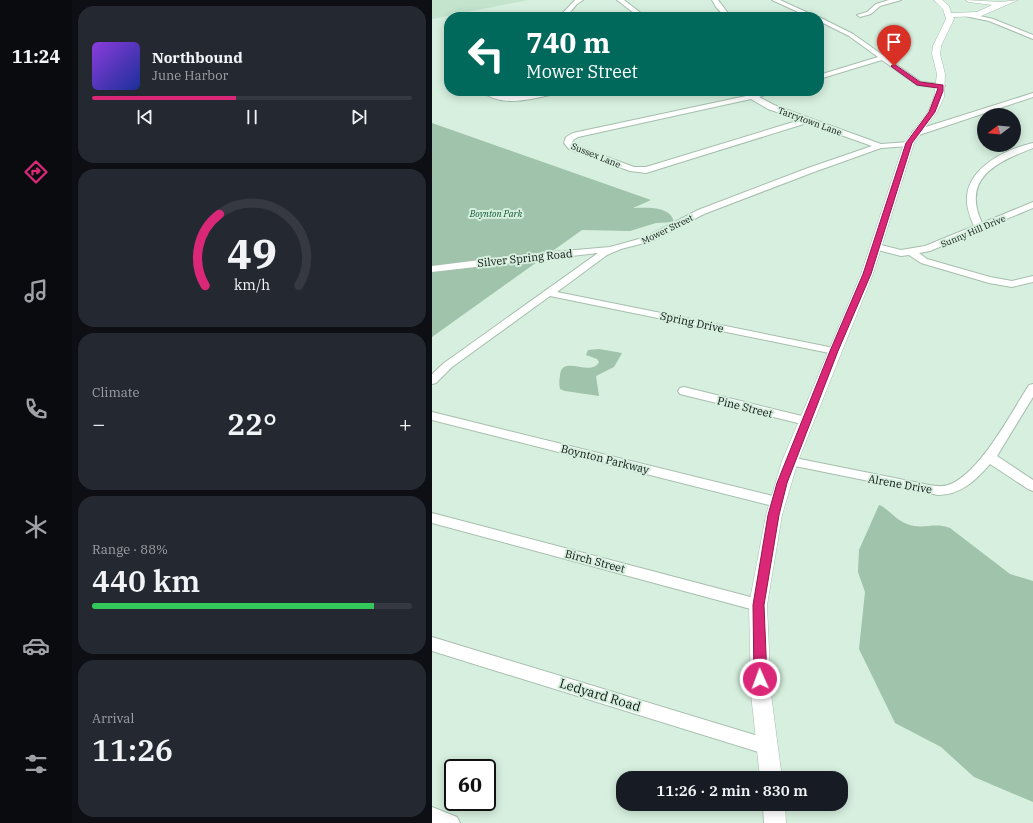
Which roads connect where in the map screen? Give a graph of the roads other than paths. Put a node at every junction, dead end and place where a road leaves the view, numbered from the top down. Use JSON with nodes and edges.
{"nodes":[{"id":1,"x":580,"y":0,"type":"edge"},
{"id":2,"x":620,"y":0,"type":"edge"},
{"id":3,"x":715,"y":0,"type":"edge"},
{"id":4,"x":775,"y":0,"type":"edge"},
{"id":5,"x":898,"y":0,"type":"edge"},
{"id":6,"x":938,"y":0,"type":"edge"},
{"id":7,"x":970,"y":0,"type":"edge"},
{"id":8,"x":1014,"y":0,"type":"edge"},
{"id":9,"x":1002,"y":3,"type":"junction"},
{"id":10,"x":984,"y":11,"type":"junction"},
{"id":11,"x":568,"y":12,"type":"edge"},
{"id":12,"x":636,"y":12,"type":"edge"},
{"id":13,"x":723,"y":12,"type":"edge"},
{"id":14,"x":803,"y":12,"type":"edge"},
{"id":15,"x":860,"y":15,"type":"dead end"},
{"id":16,"x":950,"y":15,"type":"junction"},
{"id":17,"x":967,"y":15,"type":"junction"},
{"id":18,"x":991,"y":20,"type":"junction"},
{"id":19,"x":824,"y":22,"type":"edge"},
{"id":20,"x":1033,"y":37,"type":"edge"},
{"id":21,"x":883,"y":58,"type":"junction"},
{"id":22,"x":824,"y":76,"type":"edge"},
{"id":23,"x":941,"y":86,"type":"junction"},
{"id":24,"x":1033,"y":95,"type":"edge"},
{"id":25,"x":495,"y":96,"type":"edge"},
{"id":26,"x":526,"y":96,"type":"edge"},
{"id":27,"x":749,"y":96,"type":"edge"},
{"id":28,"x":758,"y":96,"type":"edge"},
{"id":29,"x":752,"y":98,"type":"junction"},
{"id":30,"x":808,"y":120,"type":"junction"},
{"id":31,"x":926,"y":120,"type":"junction"},
{"id":32,"x":950,"y":122,"type":"junction"},
{"id":33,"x":916,"y":133,"type":"junction"},
{"id":34,"x":909,"y":144,"type":"junction"},
{"id":35,"x":1033,"y":145,"type":"edge"},
{"id":36,"x":880,"y":146,"type":"junction"},
{"id":37,"x":1033,"y":205,"type":"edge"},
{"id":38,"x":980,"y":228,"type":"junction"},
{"id":39,"x":618,"y":247,"type":"junction"},
{"id":40,"x":877,"y":247,"type":"junction"},
{"id":41,"x":911,"y":252,"type":"junction"},
{"id":42,"x":432,"y":269,"type":"edge"},
{"id":43,"x":1033,"y":279,"type":"edge"},
{"id":44,"x":549,"y":293,"type":"junction"},
{"id":45,"x":834,"y":351,"type":"junction"},
{"id":46,"x":432,"y":380,"type":"edge"},
{"id":47,"x":1033,"y":388,"type":"edge"},
{"id":48,"x":684,"y":391,"type":"dead end"},
{"id":49,"x":432,"y":416,"type":"edge"},
{"id":50,"x":806,"y":421,"type":"junction"},
{"id":51,"x":988,"y":456,"type":"junction"},
{"id":52,"x":790,"y":461,"type":"junction"},
{"id":53,"x":1033,"y":486,"type":"edge"},
{"id":54,"x":777,"y":502,"type":"junction"},
{"id":55,"x":432,"y":518,"type":"edge"},
{"id":56,"x":758,"y":605,"type":"junction"},
{"id":57,"x":432,"y":644,"type":"edge"},
{"id":58,"x":768,"y":747,"type":"junction"},
{"id":59,"x":770,"y":771,"type":"edge"},
{"id":60,"x":774,"y":811,"type":"edge"},
{"id":61,"x":432,"y":816,"type":"edge"},
{"id":62,"x":451,"y":823,"type":"edge"},
{"id":63,"x":775,"y":823,"type":"edge"}],
"edges":[{"from":1,"to":11,"type":"street"},
{"from":2,"to":12,"type":"street"},
{"from":3,"to":13,"type":"street"},
{"from":4,"to":14,"type":"street"},
{"from":5,"to":15,"type":"street"},
{"from":6,"to":16,"type":"main road"},
{"from":7,"to":9,"type":"main road"},
{"from":7,"to":10,"type":"main road"},
{"from":8,"to":9,"type":"main road"},
{"from":9,"to":10,"type":"main road"},
{"from":10,"to":17,"type":"main road"},
{"from":10,"to":18,"type":"street"},
{"from":16,"to":17,"type":"main road"},
{"from":16,"to":23,"type":"main road"},
{"from":17,"to":18,"type":"street"},
{"from":18,"to":20,"type":"street"},
{"from":19,"to":21,"type":"street"},
{"from":21,"to":22,"type":"street"},
{"from":21,"to":23,"type":"street"},
{"from":23,"to":31,"type":"main road"},
{"from":24,"to":32,"type":"street"},
{"from":25,"to":26,"type":"street"},
{"from":27,"to":29,"type":"street","name":"Tarrytown Lane"},
{"from":28,"to":29,"type":"street","name":"Sussex Lane"},
{"from":29,"to":30,"type":"street","name":"Tarrytown Lane"},
{"from":29,"to":30,"type":"street","name":"Sussex Lane"},
{"from":30,"to":36,"type":"street","name":"Tarrytown Lane"},
{"from":31,"to":32,"type":"street"},
{"from":31,"to":33,"type":"main road"},
{"from":32,"to":33,"type":"street"},
{"from":33,"to":34,"type":"main road"},
{"from":34,"to":36,"type":"street","name":"Mower Street"},
{"from":34,"to":40,"type":"main road"},
{"from":35,"to":38,"type":"street"},
{"from":36,"to":39,"type":"street","name":"Mower Street"},
{"from":37,"to":38,"type":"street","name":"Sunny Hill Drive"},
{"from":38,"to":41,"type":"street","name":"Sunny Hill Drive"},
{"from":39,"to":42,"type":"street","name":"Silver Spring Road"},
{"from":39,"to":44,"type":"street","name":"Mower Street"},
{"from":40,"to":41,"type":"street"},
{"from":40,"to":45,"type":"main road"},
{"from":41,"to":43,"type":"street"},
{"from":44,"to":45,"type":"street","name":"Spring Drive"},
{"from":44,"to":46,"type":"street","name":"Mower Street"},
{"from":45,"to":50,"type":"main road"},
{"from":47,"to":51,"type":"street","name":"Alrene Drive"},
{"from":48,"to":50,"type":"street","name":"Pine Street"},
{"from":49,"to":54,"type":"street","name":"Boynton Parkway"},
{"from":50,"to":52,"type":"main road"},
{"from":51,"to":52,"type":"street","name":"Alrene Drive"},
{"from":51,"to":53,"type":"street"},
{"from":52,"to":54,"type":"main road"},
{"from":54,"to":56,"type":"main road"},
{"from":55,"to":56,"type":"street","name":"Birch Street"},
{"from":56,"to":58,"type":"main road"},
{"from":57,"to":58,"type":"street","name":"Ledyard Road"},
{"from":58,"to":59,"type":"main road"},
{"from":60,"to":63,"type":"main road"},
{"from":61,"to":62,"type":"street"}]}
